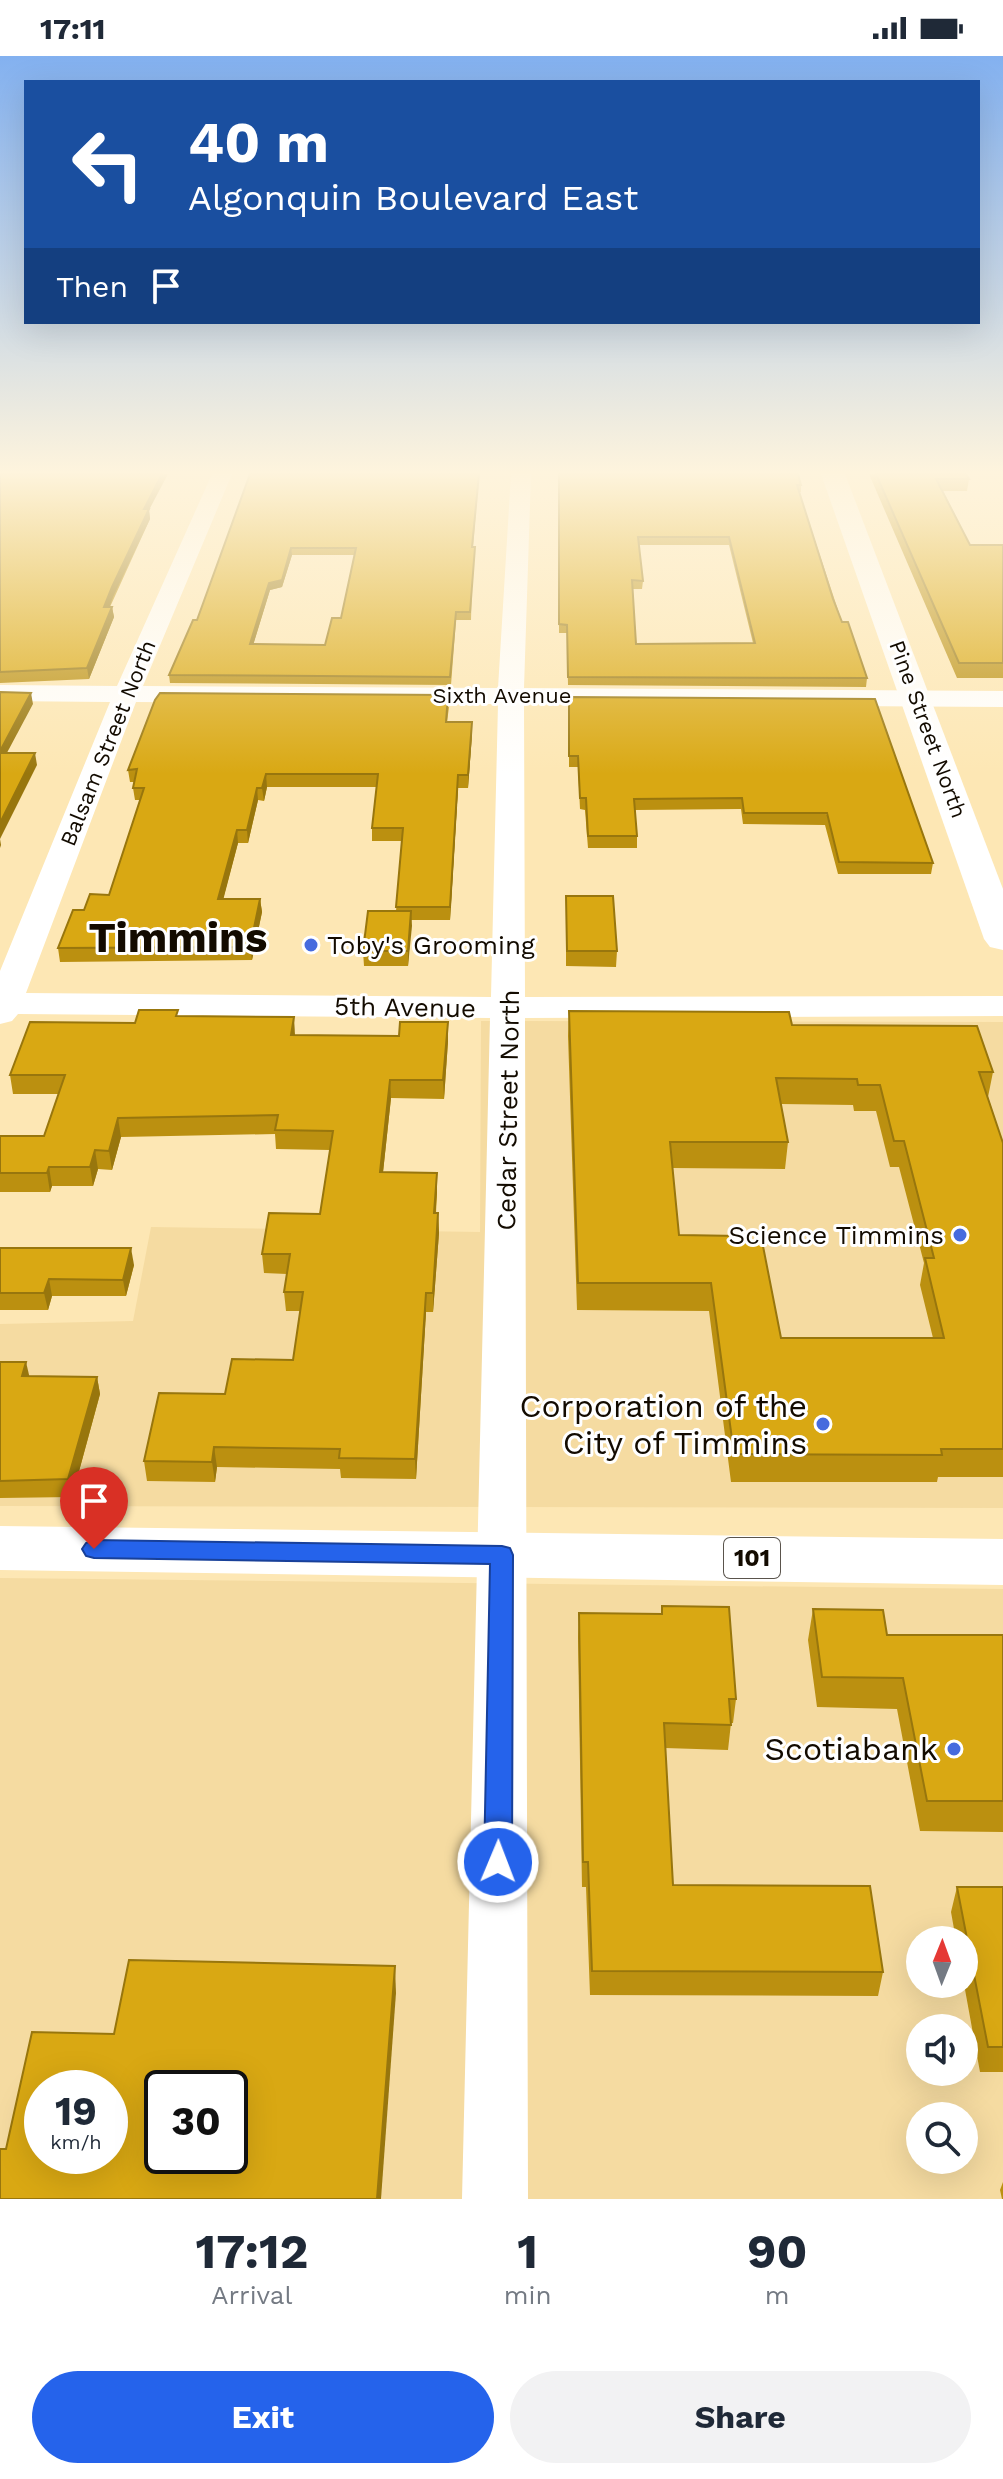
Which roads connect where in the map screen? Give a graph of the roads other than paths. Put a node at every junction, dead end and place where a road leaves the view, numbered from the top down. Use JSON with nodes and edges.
{"nodes":[{"id":1,"x":178,"y":574,"type":"edge"},
{"id":2,"x":516,"y":574,"type":"edge"},
{"id":3,"x":871,"y":574,"type":"edge"},
{"id":4,"x":127,"y":692,"type":"junction"},
{"id":5,"x":0,"y":693,"type":"edge"},
{"id":6,"x":511,"y":695,"type":"junction"},
{"id":7,"x":917,"y":698,"type":"junction"},
{"id":8,"x":1003,"y":699,"type":"edge"},
{"id":9,"x":1003,"y":939,"type":"edge"},
{"id":10,"x":1003,"y":1006,"type":"edge"},
{"id":11,"x":2,"y":1007,"type":"edge"},
{"id":12,"x":510,"y":1008,"type":"junction"},
{"id":13,"x":0,"y":1548,"type":"edge"},
{"id":14,"x":502,"y":1555,"type":"junction"},
{"id":15,"x":1003,"y":1562,"type":"edge"},
{"id":16,"x":495,"y":2199,"type":"edge"}],
"edges":[{"from":1,"to":4,"type":"street","name":"Balsam Street North"},
{"from":2,"to":6,"type":"street","name":"Cedar Street North"},
{"from":3,"to":7,"type":"street","name":"Pine Street North"},
{"from":4,"to":5,"type":"street","name":"Sixth Avenue"},
{"from":4,"to":6,"type":"street","name":"Sixth Avenue"},
{"from":4,"to":11,"type":"street","name":"Balsam Street North"},
{"from":6,"to":7,"type":"street","name":"Sixth Avenue"},
{"from":6,"to":12,"type":"street","name":"Cedar Street North"},
{"from":7,"to":8,"type":"street","name":"Sixth Avenue"},
{"from":7,"to":9,"type":"street","name":"Pine Street North"},
{"from":10,"to":12,"type":"street","name":"5th Avenue"},
{"from":11,"to":12,"type":"street","name":"5th Avenue"},
{"from":12,"to":14,"type":"street","name":"Cedar Street North"},
{"from":13,"to":14,"type":"street","number":"101"},
{"from":14,"to":15,"type":"street","number":"101"},
{"from":14,"to":16,"type":"street","name":"Cedar Street North"}]}
